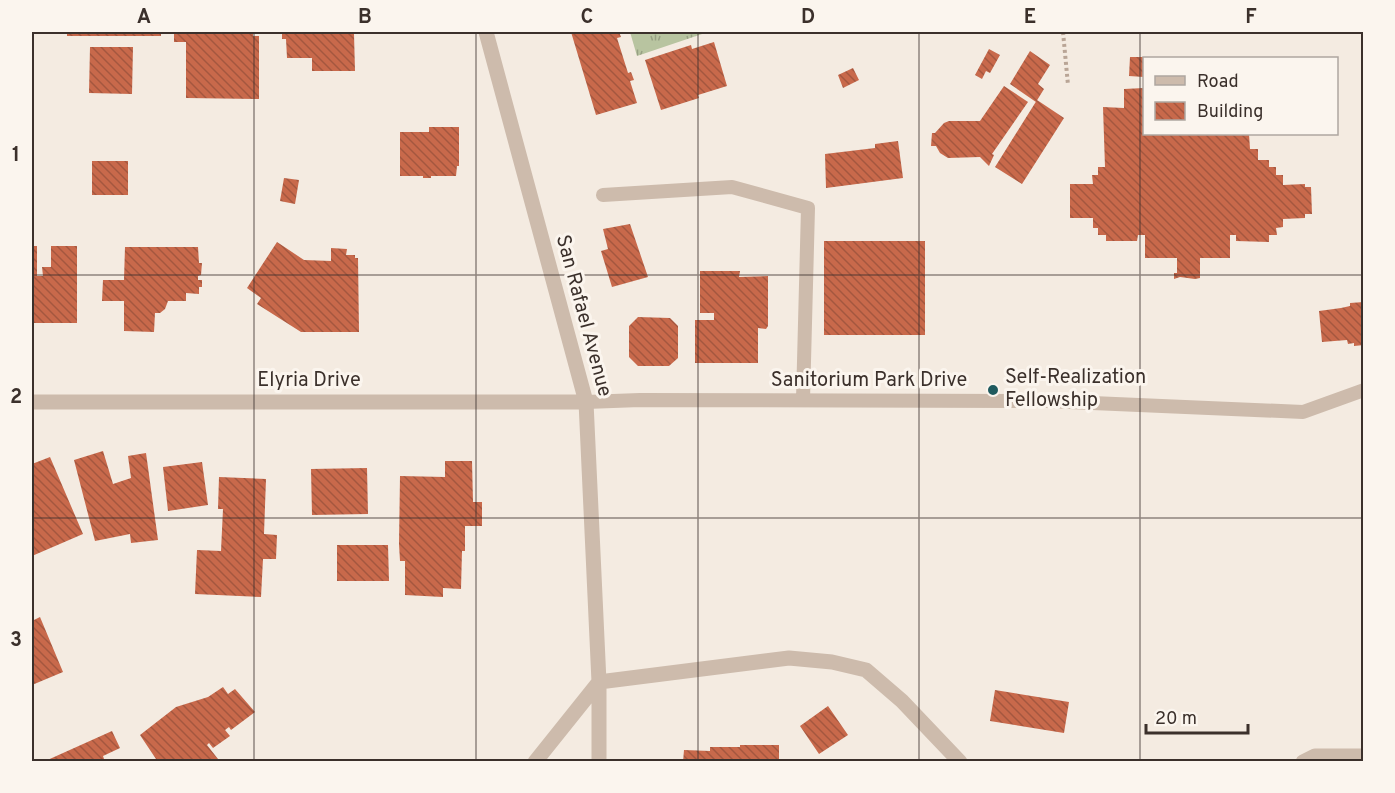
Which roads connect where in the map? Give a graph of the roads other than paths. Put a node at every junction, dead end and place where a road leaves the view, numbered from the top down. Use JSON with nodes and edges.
{"nodes":[{"id":1,"x":486,"y":32,"type":"edge"},
{"id":2,"x":603,"y":195,"type":"dead end"},
{"id":3,"x":1364,"y":390,"type":"edge"},
{"id":4,"x":803,"y":400,"type":"junction"},
{"id":5,"x":32,"y":402,"type":"edge"},
{"id":6,"x":586,"y":402,"type":"junction"},
{"id":7,"x":599,"y":682,"type":"junction"},
{"id":8,"x":1364,"y":756,"type":"edge"},
{"id":9,"x":536,"y":762,"type":"edge"},
{"id":10,"x":599,"y":762,"type":"edge"},
{"id":11,"x":960,"y":762,"type":"edge"},
{"id":12,"x":1303,"y":762,"type":"edge"}],
"edges":[{"from":1,"to":6,"type":"street","name":"San Rafael Avenue"},
{"from":2,"to":4,"type":"lane"},
{"from":3,"to":4,"type":"lane","name":"Sanitorium Park Drive"},
{"from":4,"to":6,"type":"lane","name":"Sanitorium Park Drive"},
{"from":5,"to":6,"type":"street","name":"Elyria Drive"},
{"from":6,"to":7,"type":"street","name":"San Rafael Avenue"},
{"from":7,"to":9,"type":"street"},
{"from":7,"to":10,"type":"street","name":"San Rafael Avenue"},
{"from":7,"to":11,"type":"street"},
{"from":8,"to":12,"type":"street"}]}
